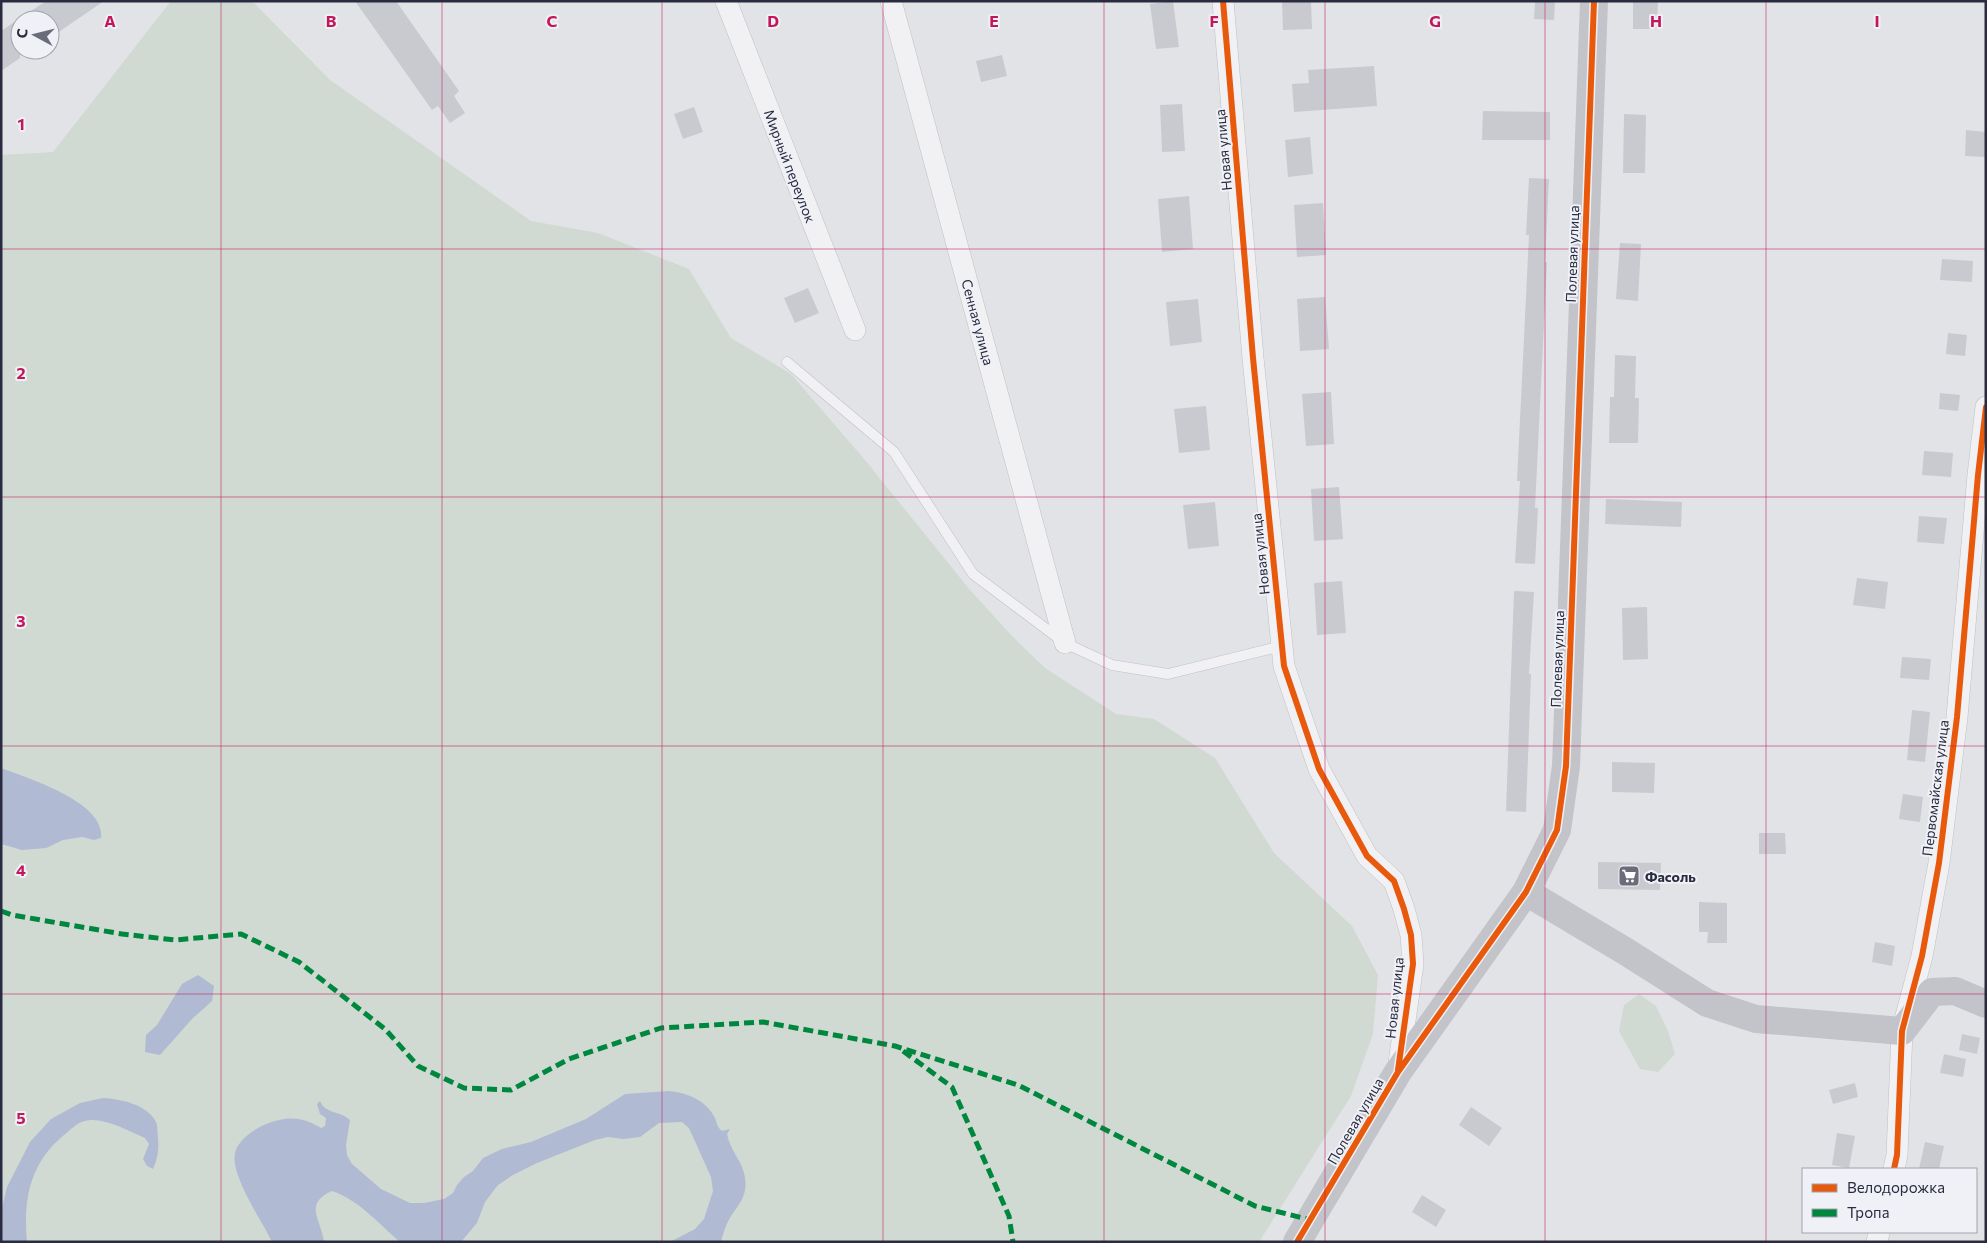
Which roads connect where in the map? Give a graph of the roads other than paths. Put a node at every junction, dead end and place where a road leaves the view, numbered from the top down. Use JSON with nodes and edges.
{"nodes":[{"id":1,"x":726,"y":1,"type":"edge"},
{"id":2,"x":891,"y":1,"type":"edge"},
{"id":3,"x":1223,"y":1,"type":"edge"},
{"id":4,"x":1594,"y":1,"type":"edge"},
{"id":5,"x":855,"y":330,"type":"dead end"},
{"id":6,"x":787,"y":362,"type":"dead end"},
{"id":7,"x":1986,"y":407,"type":"edge"},
{"id":8,"x":1982,"y":475,"type":"edge"},
{"id":9,"x":1065,"y":643,"type":"junction"},
{"id":10,"x":1282,"y":646,"type":"junction"},
{"id":11,"x":1526,"y":892,"type":"junction"},
{"id":12,"x":1986,"y":1004,"type":"edge"},
{"id":13,"x":1902,"y":1030,"type":"junction"},
{"id":14,"x":1398,"y":1072,"type":"junction"},
{"id":15,"x":1894,"y":1168,"type":"edge"},
{"id":16,"x":1297,"y":1242,"type":"edge"}],
"edges":[{"from":1,"to":5,"type":"street","name":"Мирный переулок"},
{"from":2,"to":9,"type":"street","name":"Сенная улица"},
{"from":3,"to":10,"type":"street","name":"Новая улица"},
{"from":4,"to":11,"type":"street","name":"Полевая улица"},
{"from":6,"to":9,"type":"lane"},
{"from":7,"to":8,"type":"street","name":"Первомайская улица"},
{"from":8,"to":13,"type":"street","name":"Первомайская улица"},
{"from":9,"to":10,"type":"lane"},
{"from":10,"to":14,"type":"street","name":"Новая улица"},
{"from":11,"to":13,"type":"street"},
{"from":11,"to":14,"type":"street","name":"Полевая улица"},
{"from":12,"to":13,"type":"street"},
{"from":13,"to":15,"type":"street","name":"Первомайская улица"},
{"from":14,"to":16,"type":"street","name":"Полевая улица"}]}
